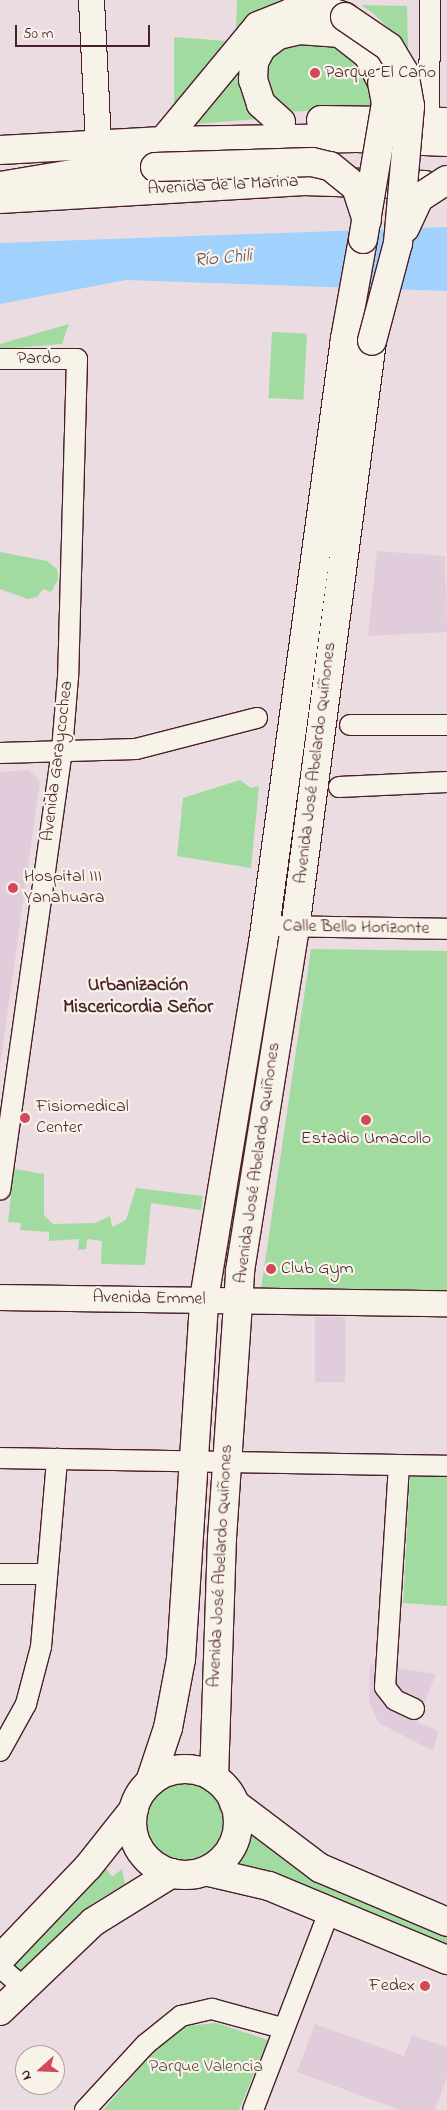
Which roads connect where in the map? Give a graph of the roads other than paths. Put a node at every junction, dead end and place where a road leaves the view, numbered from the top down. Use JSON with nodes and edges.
{"nodes":[{"id":1,"x":91,"y":0,"type":"edge"},
{"id":2,"x":430,"y":0,"type":"edge"},
{"id":3,"x":438,"y":121,"type":"edge"},
{"id":4,"x":288,"y":131,"type":"junction"},
{"id":5,"x":171,"y":140,"type":"junction"},
{"id":6,"x":447,"y":142,"type":"edge"},
{"id":7,"x":98,"y":144,"type":"junction"},
{"id":8,"x":0,"y":150,"type":"edge"},
{"id":9,"x":447,"y":180,"type":"edge"},
{"id":10,"x":304,"y":181,"type":"junction"},
{"id":11,"x":0,"y":186,"type":"edge"},
{"id":12,"x":447,"y":186,"type":"edge"},
{"id":13,"x":0,"y":199,"type":"edge"},
{"id":14,"x":365,"y":229,"type":"junction"},
{"id":15,"x":398,"y":243,"type":"junction"},
{"id":16,"x":0,"y":359,"type":"edge"},
{"id":17,"x":77,"y":359,"type":"joint"},
{"id":18,"x":257,"y":718,"type":"dead end"},
{"id":19,"x":350,"y":725,"type":"dead end"},
{"id":20,"x":447,"y":725,"type":"edge"},
{"id":21,"x":62,"y":750,"type":"junction"},
{"id":22,"x":0,"y":753,"type":"edge"},
{"id":23,"x":447,"y":782,"type":"edge"},
{"id":24,"x":339,"y":787,"type":"dead end"},
{"id":25,"x":266,"y":926,"type":"junction"},
{"id":26,"x":295,"y":929,"type":"junction"},
{"id":27,"x":447,"y":929,"type":"edge"},
{"id":28,"x":0,"y":1190,"type":"edge"},
{"id":29,"x":0,"y":1297,"type":"edge"},
{"id":30,"x":204,"y":1299,"type":"junction"},
{"id":31,"x":238,"y":1300,"type":"junction"},
{"id":32,"x":447,"y":1304,"type":"edge"},
{"id":33,"x":0,"y":1458,"type":"edge"},
{"id":34,"x":57,"y":1458,"type":"junction"},
{"id":35,"x":194,"y":1464,"type":"junction"},
{"id":36,"x":226,"y":1464,"type":"junction"},
{"id":37,"x":399,"y":1464,"type":"junction"},
{"id":38,"x":447,"y":1466,"type":"edge"},
{"id":39,"x":0,"y":1574,"type":"edge"},
{"id":40,"x":46,"y":1574,"type":"junction"},
{"id":41,"x":414,"y":1709,"type":"dead end"},
{"id":42,"x":0,"y":1751,"type":"edge"},
{"id":43,"x":214,"y":1778,"type":"junction"},
{"id":44,"x":150,"y":1782,"type":"junction"},
{"id":45,"x":234,"y":1803,"type":"junction"},
{"id":46,"x":134,"y":1809,"type":"junction"},
{"id":47,"x":205,"y":1871,"type":"junction"},
{"id":48,"x":172,"y":1873,"type":"junction"},
{"id":49,"x":329,"y":1912,"type":"junction"},
{"id":50,"x":447,"y":1920,"type":"edge"},
{"id":51,"x":0,"y":1959,"type":"edge"},
{"id":52,"x":447,"y":1960,"type":"edge"},
{"id":53,"x":0,"y":1967,"type":"edge"},
{"id":54,"x":23,"y":1987,"type":"junction"},
{"id":55,"x":0,"y":2011,"type":"edge"},
{"id":56,"x":282,"y":2028,"type":"junction"},
{"id":57,"x":85,"y":2110,"type":"edge"},
{"id":58,"x":253,"y":2110,"type":"edge"}],
"edges":[{"from":1,"to":7,"type":"street"},
{"from":2,"to":3,"type":"street"},
{"from":3,"to":4,"type":"main road"},
{"from":4,"to":5,"type":"main road"},
{"from":4,"to":6,"type":"main road"},
{"from":4,"to":10,"type":"main road"},
{"from":4,"to":14,"type":"main road","name":"Avenida José Abelardo Quiñones","bridge":true},
{"from":5,"to":7,"type":"main road"},
{"from":5,"to":15,"type":"main road","name":"Avenida José Abelardo Quiñones","bridge":true},
{"from":7,"to":8,"type":"main road"},
{"from":9,"to":15,"type":"main road","bridge":true},
{"from":10,"to":12,"type":"main road","name":"Avenida de la Marina"},
{"from":10,"to":13,"type":"main road","name":"Avenida de la Marina"},
{"from":11,"to":14,"type":"main road","bridge":true},
{"from":14,"to":25,"type":"main road","name":"Avenida José Abelardo Quiñones"},
{"from":15,"to":26,"type":"main road","name":"Avenida José Abelardo Quiñones","bridge":true},
{"from":16,"to":17,"type":"street","name":"Pardo"},
{"from":17,"to":21,"type":"street","name":"Avenida Garaycochea"},
{"from":18,"to":21,"type":"street"},
{"from":19,"to":20,"type":"street"},
{"from":21,"to":22,"type":"street"},
{"from":21,"to":28,"type":"street","name":"Avenida Garaycochea"},
{"from":23,"to":24,"type":"street"},
{"from":25,"to":26,"type":"street","name":"Calle Bello Horizonte"},
{"from":25,"to":30,"type":"main road","name":"Avenida José Abelardo Quiñones"},
{"from":26,"to":27,"type":"street","name":"Calle Bello Horizonte"},
{"from":26,"to":31,"type":"main road","name":"Avenida José Abelardo Quiñones"},
{"from":29,"to":30,"type":"street","name":"Avenida Emmel"},
{"from":30,"to":31,"type":"street","name":"Avenida Emmel"},
{"from":30,"to":35,"type":"main road","name":"Avenida José Abelardo Quiñones"},
{"from":31,"to":32,"type":"street","name":"Avenida Emmel"},
{"from":31,"to":36,"type":"main road","name":"Avenida José Abelardo Quiñones"},
{"from":33,"to":34,"type":"street"},
{"from":34,"to":35,"type":"street"},
{"from":34,"to":40,"type":"street"},
{"from":35,"to":36,"type":"street"},
{"from":35,"to":44,"type":"main road","name":"Avenida José Abelardo Quiñones"},
{"from":36,"to":37,"type":"street"},
{"from":36,"to":43,"type":"main road","name":"Avenida José Abelardo Quiñones"},
{"from":37,"to":38,"type":"street"},
{"from":37,"to":41,"type":"street"},
{"from":39,"to":40,"type":"street"},
{"from":40,"to":42,"type":"street"},
{"from":43,"to":44,"type":"main road"},
{"from":43,"to":45,"type":"main road"},
{"from":44,"to":46,"type":"main road"},
{"from":45,"to":47,"type":"main road"},
{"from":45,"to":50,"type":"main road"},
{"from":46,"to":48,"type":"main road"},
{"from":46,"to":51,"type":"main road"},
{"from":47,"to":48,"type":"main road"},
{"from":47,"to":49,"type":"main road"},
{"from":48,"to":54,"type":"main road"},
{"from":49,"to":52,"type":"main road"},
{"from":49,"to":56,"type":"street"},
{"from":53,"to":54,"type":"street"},
{"from":54,"to":55,"type":"main road"},
{"from":56,"to":57,"type":"street"},
{"from":56,"to":58,"type":"street"}]}
